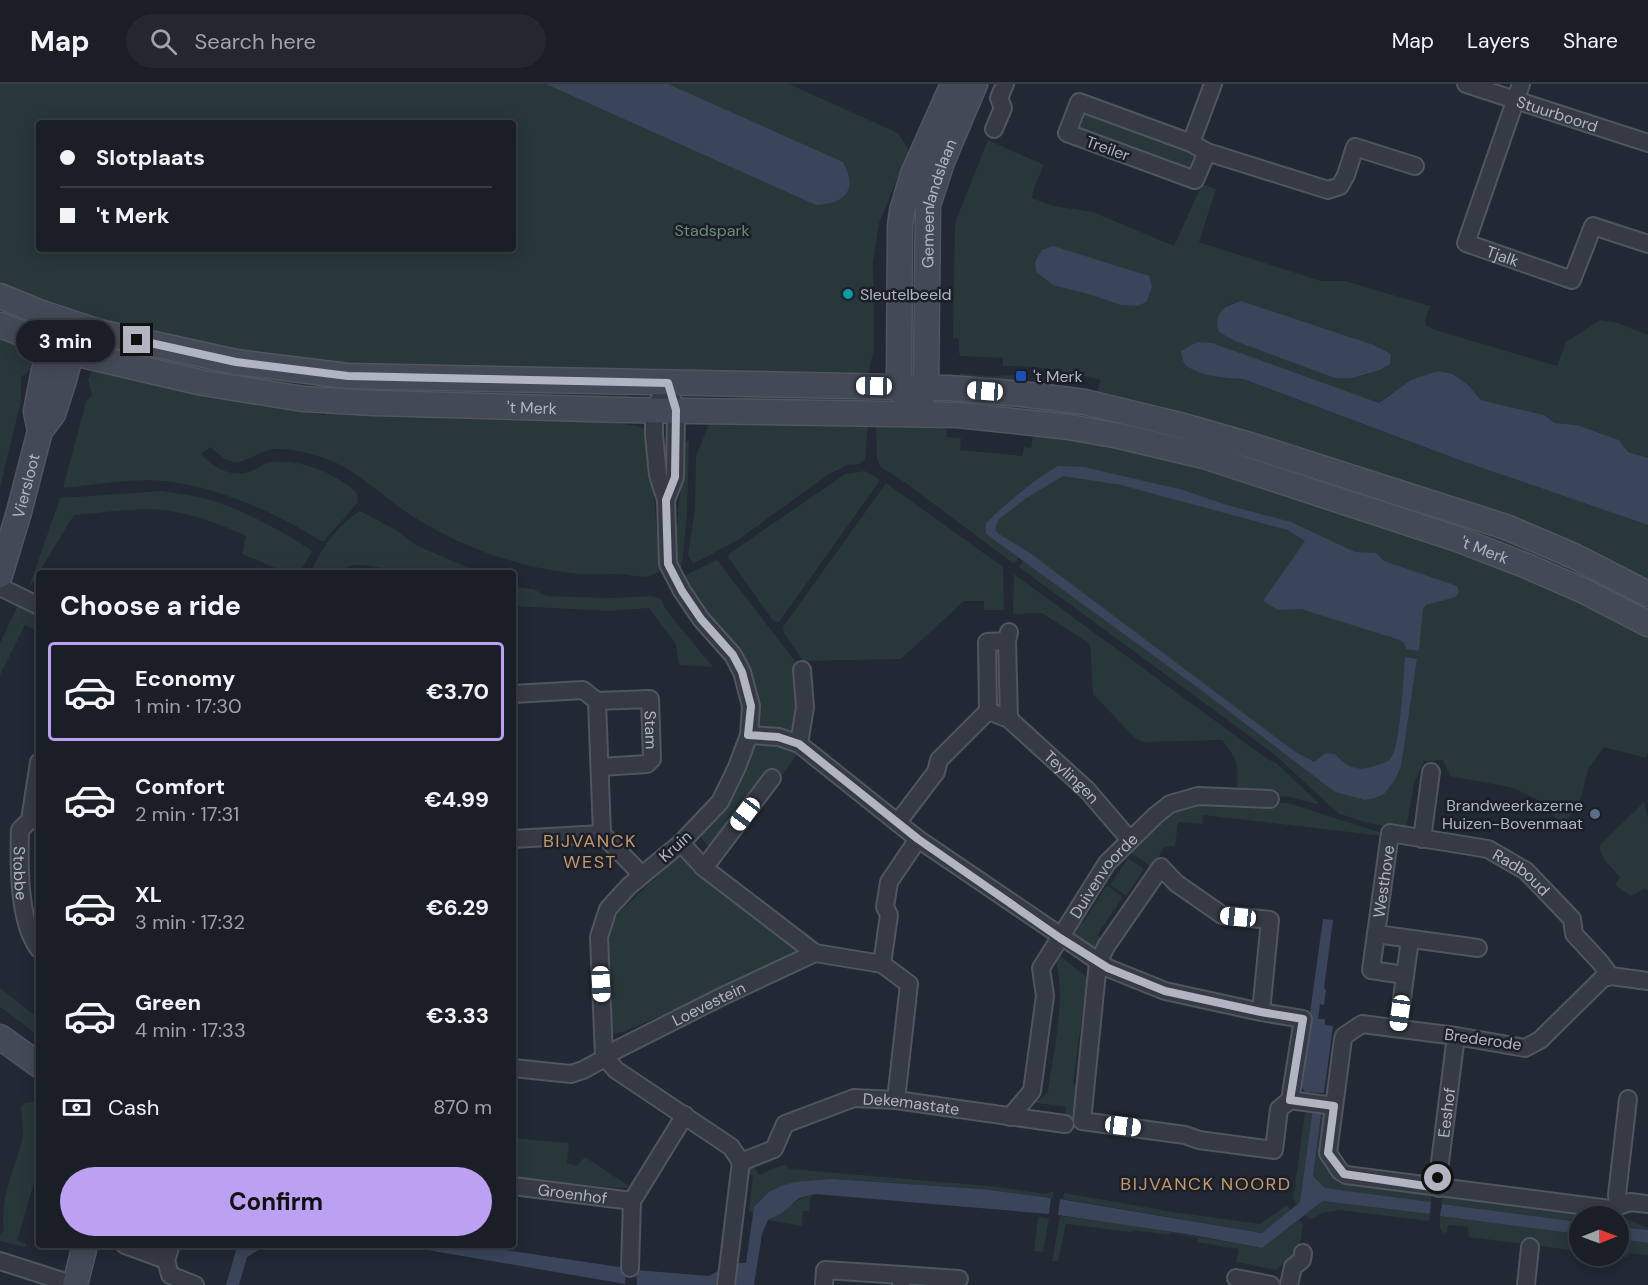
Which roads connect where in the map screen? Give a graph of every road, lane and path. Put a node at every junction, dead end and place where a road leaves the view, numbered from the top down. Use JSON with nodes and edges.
{"nodes":[{"id":1,"x":953,"y":84,"type":"edge"},
{"id":2,"x":975,"y":84,"type":"edge"},
{"id":3,"x":1005,"y":84,"type":"edge"},
{"id":4,"x":1213,"y":84,"type":"edge"},
{"id":5,"x":1466,"y":84,"type":"edge"},
{"id":6,"x":1518,"y":92,"type":"edge"},
{"id":7,"x":994,"y":129,"type":"dead end"},
{"id":8,"x":1191,"y":143,"type":"junction"},
{"id":9,"x":1648,"y":143,"type":"edge"},
{"id":10,"x":1207,"y":152,"type":"junction"},
{"id":11,"x":1415,"y":166,"type":"dead end"},
{"id":12,"x":1648,"y":244,"type":"edge"},
{"id":13,"x":0,"y":296,"type":"edge"},
{"id":14,"x":69,"y":322,"type":"junction"},
{"id":15,"x":0,"y":325,"type":"edge"},
{"id":16,"x":61,"y":349,"type":"junction"},
{"id":17,"x":668,"y":383,"type":"junction"},
{"id":18,"x":899,"y":387,"type":"junction"},
{"id":19,"x":926,"y":388,"type":"junction"},
{"id":20,"x":665,"y":410,"type":"junction"},
{"id":21,"x":915,"y":414,"type":"junction"},
{"id":22,"x":0,"y":575,"type":"edge"},
{"id":23,"x":0,"y":587,"type":"edge"},
{"id":24,"x":1648,"y":594,"type":"edge"},
{"id":25,"x":36,"y":605,"type":"edge"},
{"id":26,"x":1648,"y":624,"type":"edge"},
{"id":27,"x":802,"y":670,"type":"dead end"},
{"id":28,"x":516,"y":694,"type":"edge"},
{"id":29,"x":597,"y":701,"type":"junction"},
{"id":30,"x":988,"y":711,"type":"junction"},
{"id":31,"x":1009,"y":719,"type":"junction"},
{"id":32,"x":748,"y":735,"type":"junction"},
{"id":33,"x":799,"y":744,"type":"junction"},
{"id":34,"x":601,"y":767,"type":"junction"},
{"id":35,"x":1431,"y":771,"type":"dead end"},
{"id":36,"x":772,"y":778,"type":"dead end"},
{"id":37,"x":36,"y":781,"type":"edge"},
{"id":38,"x":1270,"y":799,"type":"dead end"},
{"id":39,"x":898,"y":822,"type":"junction"},
{"id":40,"x":1390,"y":833,"type":"joint"},
{"id":41,"x":602,"y":834,"type":"junction"},
{"id":42,"x":1422,"y":838,"type":"junction"},
{"id":43,"x":516,"y":839,"type":"edge"},
{"id":44,"x":918,"y":839,"type":"junction"},
{"id":45,"x":1130,"y":840,"type":"junction"},
{"id":46,"x":681,"y":843,"type":"junction"},
{"id":47,"x":704,"y":868,"type":"junction"},
{"id":48,"x":642,"y":875,"type":"junction"},
{"id":49,"x":1376,"y":934,"type":"junction"},
{"id":50,"x":1060,"y":938,"type":"junction"},
{"id":51,"x":1410,"y":939,"type":"junction"},
{"id":52,"x":36,"y":944,"type":"edge"},
{"id":53,"x":1478,"y":948,"type":"dead end"},
{"id":54,"x":815,"y":953,"type":"junction"},
{"id":55,"x":1098,"y":962,"type":"junction"},
{"id":56,"x":882,"y":964,"type":"junction"},
{"id":57,"x":1406,"y":975,"type":"junction"},
{"id":58,"x":1608,"y":977,"type":"junction"},
{"id":59,"x":1648,"y":981,"type":"edge"},
{"id":60,"x":1261,"y":1012,"type":"junction"},
{"id":61,"x":1398,"y":1028,"type":"junction"},
{"id":62,"x":0,"y":1036,"type":"edge"},
{"id":63,"x":1456,"y":1036,"type":"junction"},
{"id":64,"x":604,"y":1057,"type":"junction"},
{"id":65,"x":36,"y":1063,"type":"edge"},
{"id":66,"x":516,"y":1068,"type":"edge"},
{"id":67,"x":1628,"y":1099,"type":"dead end"},
{"id":68,"x":896,"y":1100,"type":"junction"},
{"id":69,"x":1298,"y":1101,"type":"junction"},
{"id":70,"x":1328,"y":1105,"type":"junction"},
{"id":71,"x":685,"y":1115,"type":"junction"},
{"id":72,"x":1010,"y":1117,"type":"junction"},
{"id":73,"x":1073,"y":1123,"type":"junction"},
{"id":74,"x":741,"y":1162,"type":"junction"},
{"id":75,"x":516,"y":1186,"type":"edge"},
{"id":76,"x":1439,"y":1188,"type":"junction"},
{"id":77,"x":632,"y":1201,"type":"junction"},
{"id":78,"x":1648,"y":1204,"type":"edge"},
{"id":79,"x":1586,"y":1206,"type":"edge"},
{"id":80,"x":1619,"y":1206,"type":"joint"},
{"id":81,"x":1530,"y":1247,"type":"dead end"},
{"id":82,"x":84,"y":1248,"type":"edge"},
{"id":83,"x":141,"y":1248,"type":"edge"},
{"id":84,"x":168,"y":1253,"type":"edge"},
{"id":85,"x":1303,"y":1253,"type":"dead end"},
{"id":86,"x":0,"y":1261,"type":"edge"},
{"id":87,"x":630,"y":1268,"type":"dead end"},
{"id":88,"x":1236,"y":1278,"type":"dead end"},
{"id":89,"x":959,"y":1279,"type":"dead end"},
{"id":90,"x":38,"y":1280,"type":"edge"},
{"id":91,"x":902,"y":1280,"type":"edge"},
{"id":92,"x":75,"y":1285,"type":"edge"},
{"id":93,"x":195,"y":1285,"type":"edge"},
{"id":94,"x":726,"y":1285,"type":"edge"},
{"id":95,"x":824,"y":1285,"type":"edge"},
{"id":96,"x":1271,"y":1285,"type":"edge"},
{"id":97,"x":1289,"y":1285,"type":"edge"},
{"id":98,"x":1526,"y":1285,"type":"edge"}],
"edges":[{"from":1,"to":18,"type":"main road","name":"Gemeenlandslaan"},
{"from":2,"to":19,"type":"main road","name":"Gemeenlandslaan"},
{"from":3,"to":7,"type":"street"},
{"from":4,"to":8,"type":"street"},
{"from":5,"to":6,"type":"street","name":"Stuurboord"},
{"from":6,"to":9,"type":"street","name":"Stuurboord"},
{"from":6,"to":12,"type":"street","name":"Tjalk"},
{"from":8,"to":10,"type":"street","name":"Treiler"},
{"from":8,"to":10,"type":"street","name":"Treiler"},
{"from":10,"to":11,"type":"street","name":"Treiler"},
{"from":13,"to":14,"type":"main road","name":"'t Merk"},
{"from":14,"to":16,"type":"main road","name":"Viersloot"},
{"from":14,"to":17,"type":"main road","name":"'t Merk"},
{"from":15,"to":16,"type":"main road","name":"'t Merk"},
{"from":16,"to":20,"type":"main road","name":"'t Merk"},
{"from":16,"to":22,"type":"main road","name":"Viersloot"},
{"from":17,"to":18,"type":"main road","name":"'t Merk"},
{"from":17,"to":20,"type":"street"},
{"from":18,"to":19,"type":"main road","name":"'t Merk"},
{"from":18,"to":21,"type":"main road"},
{"from":19,"to":21,"type":"main road","name":"Gemeenlandslaan"},
{"from":19,"to":24,"type":"main road","name":"'t Merk"},
{"from":20,"to":21,"type":"main road","name":"'t Merk"},
{"from":20,"to":32,"type":"street","name":"Kruin"},
{"from":21,"to":26,"type":"main road","name":"'t Merk"},
{"from":23,"to":25,"type":"street"},
{"from":27,"to":33,"type":"street"},
{"from":28,"to":29,"type":"street","name":"Stam"},
{"from":29,"to":34,"type":"street"},
{"from":29,"to":34,"type":"street","name":"Stam"},
{"from":30,"to":31,"type":"street","name":"Teylingen"},
{"from":30,"to":31,"type":"street"},
{"from":30,"to":39,"type":"street"},
{"from":31,"to":45,"type":"street","name":"Teylingen"},
{"from":32,"to":33,"type":"street"},
{"from":32,"to":46,"type":"street","name":"Kruin"},
{"from":33,"to":39,"type":"street"},
{"from":34,"to":41,"type":"street"},
{"from":35,"to":42,"type":"street"},
{"from":36,"to":47,"type":"street"},
{"from":37,"to":52,"type":"street","name":"Stobbe"},
{"from":38,"to":45,"type":"street","name":"Duivenvoorde"},
{"from":39,"to":44,"type":"street"},
{"from":40,"to":42,"type":"street","name":"Radboud"},
{"from":40,"to":49,"type":"street","name":"Westhove"},
{"from":41,"to":43,"type":"street"},
{"from":41,"to":48,"type":"street"},
{"from":42,"to":58,"type":"street","name":"Radboud"},
{"from":44,"to":50,"type":"street"},
{"from":44,"to":56,"type":"street"},
{"from":45,"to":50,"type":"street","name":"Duivenvoorde"},
{"from":46,"to":47,"type":"street"},
{"from":46,"to":48,"type":"street","name":"Kruin"},
{"from":47,"to":54,"type":"street"},
{"from":48,"to":64,"type":"street","name":"Kruin"},
{"from":49,"to":51,"type":"street","name":"Westhove"},
{"from":49,"to":57,"type":"street"},
{"from":50,"to":55,"type":"street"},
{"from":50,"to":72,"type":"street","name":"Duivenvoorde"},
{"from":51,"to":53,"type":"street","name":"Westhove"},
{"from":51,"to":57,"type":"street"},
{"from":54,"to":56,"type":"street"},
{"from":54,"to":64,"type":"street","name":"Loevestein"},
{"from":55,"to":60,"type":"street"},
{"from":55,"to":60,"type":"street"},
{"from":55,"to":73,"type":"street"},
{"from":56,"to":68,"type":"street"},
{"from":57,"to":61,"type":"street"},
{"from":58,"to":59,"type":"street"},
{"from":58,"to":63,"type":"street","name":"Brederode"},
{"from":60,"to":69,"type":"street"},
{"from":61,"to":63,"type":"street","name":"Brederode"},
{"from":61,"to":70,"type":"street","name":"Brederode"},
{"from":62,"to":65,"type":"main road"},
{"from":63,"to":76,"type":"street","name":"Eeshof"},
{"from":64,"to":66,"type":"street","name":"Loevestein"},
{"from":64,"to":71,"type":"street"},
{"from":67,"to":80,"type":"street"},
{"from":68,"to":72,"type":"street","name":"Dekemastate"},
{"from":68,"to":74,"type":"street","name":"Dekemastate"},
{"from":69,"to":70,"type":"street"},
{"from":69,"to":73,"type":"street","name":"Dekemastate"},
{"from":70,"to":76,"type":"street"},
{"from":71,"to":74,"type":"street"},
{"from":71,"to":77,"type":"street"},
{"from":72,"to":73,"type":"street","name":"Dekemastate"},
{"from":74,"to":94,"type":"street"},
{"from":75,"to":77,"type":"street","name":"Groenhof"},
{"from":76,"to":79,"type":"street"},
{"from":77,"to":87,"type":"street"},
{"from":78,"to":80,"type":"street"},
{"from":81,"to":98,"type":"street"},
{"from":82,"to":92,"type":"main road"},
{"from":83,"to":84,"type":"street"},
{"from":84,"to":93,"type":"street"},
{"from":85,"to":97,"type":"street"},
{"from":86,"to":90,"type":"street"},
{"from":88,"to":96,"type":"street"},
{"from":89,"to":91,"type":"street"},
{"from":90,"to":92,"type":"street"},
{"from":91,"to":95,"type":"street"}]}
